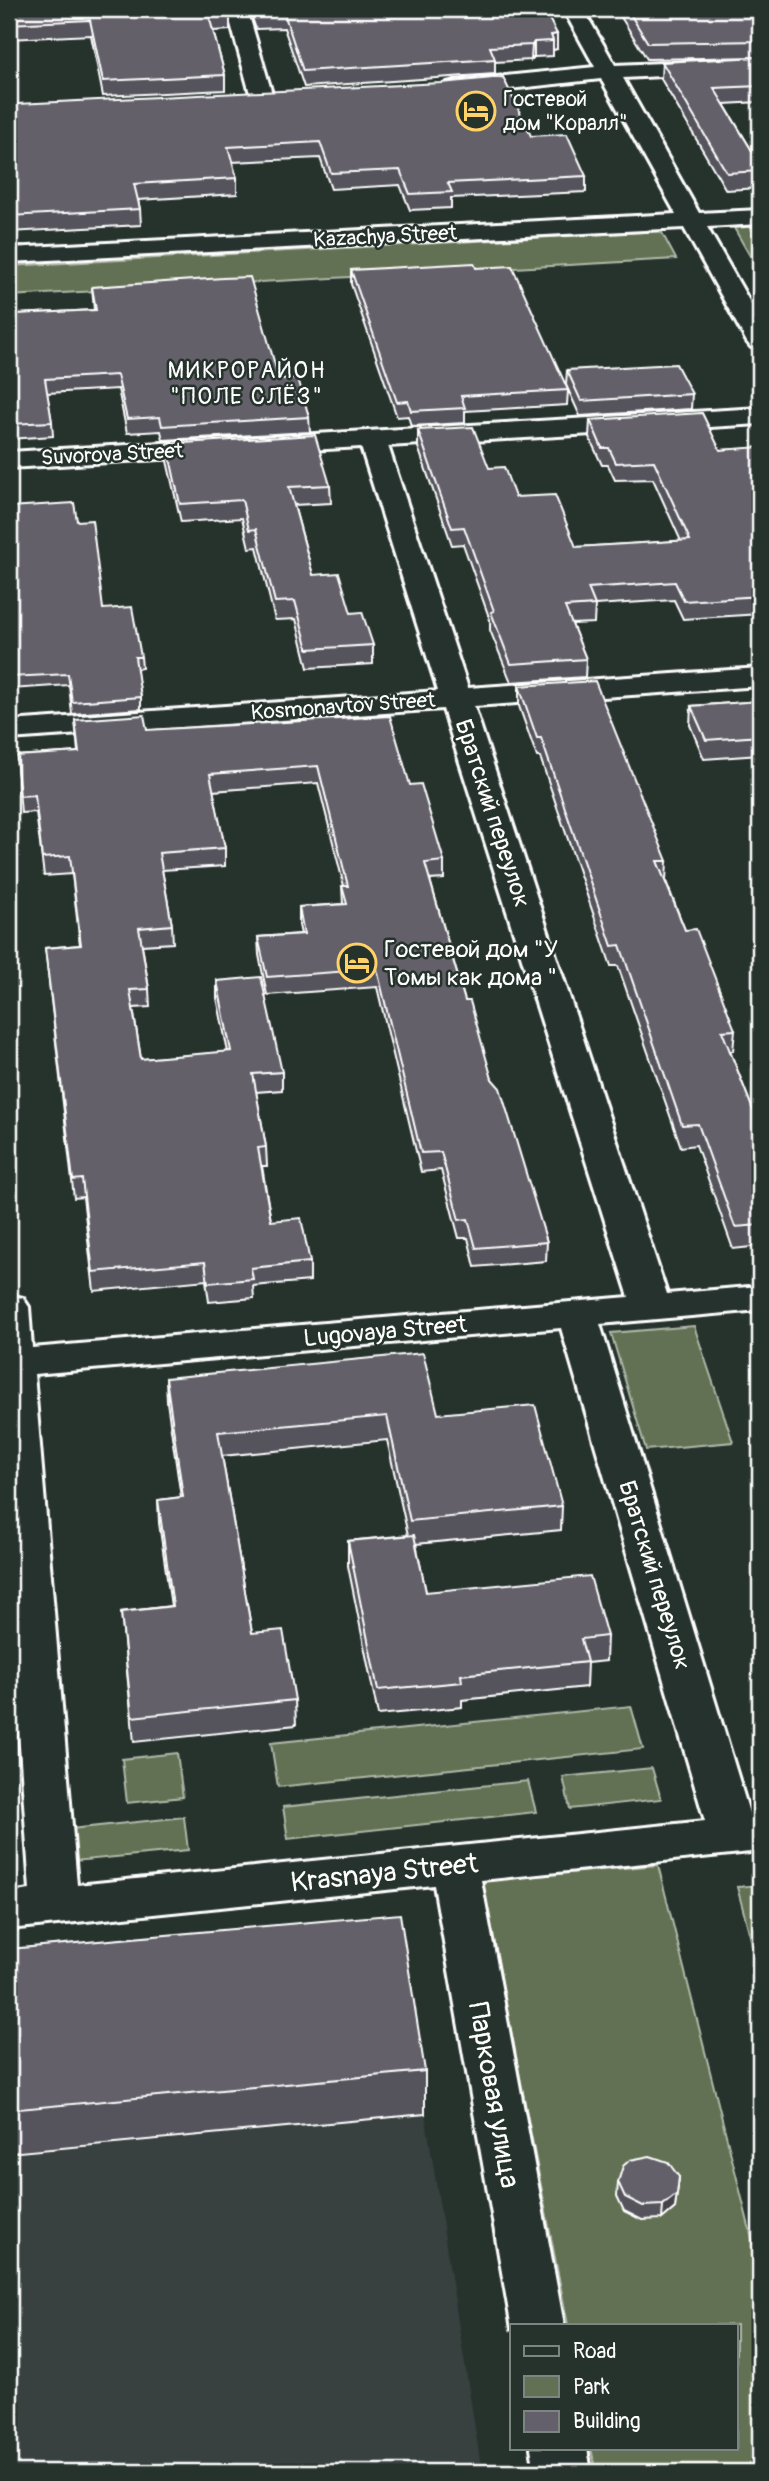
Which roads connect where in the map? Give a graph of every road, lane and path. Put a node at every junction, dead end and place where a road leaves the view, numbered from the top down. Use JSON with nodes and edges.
{"nodes":[{"id":1,"x":237,"y":9,"type":"edge"},
{"id":2,"x":573,"y":9,"type":"edge"},
{"id":3,"x":760,"y":65,"type":"edge"},
{"id":4,"x":608,"y":72,"type":"junction"},
{"id":5,"x":427,"y":90,"type":"edge"},
{"id":6,"x":289,"y":96,"type":"edge"},
{"id":7,"x":262,"y":97,"type":"junction"},
{"id":8,"x":235,"y":99,"type":"edge"},
{"id":9,"x":760,"y":217,"type":"edge"},
{"id":10,"x":692,"y":220,"type":"junction"},
{"id":11,"x":9,"y":256,"type":"edge"},
{"id":12,"x":760,"y":342,"type":"edge"},
{"id":13,"x":760,"y":416,"type":"edge"},
{"id":14,"x":372,"y":439,"type":"junction"},
{"id":15,"x":9,"y":460,"type":"edge"},
{"id":16,"x":760,"y":677,"type":"edge"},
{"id":17,"x":456,"y":698,"type":"junction"},
{"id":18,"x":9,"y":730,"type":"edge"},
{"id":19,"x":760,"y":1298,"type":"edge"},
{"id":20,"x":9,"y":1307,"type":"edge"},
{"id":21,"x":652,"y":1308,"type":"junction"},
{"id":22,"x":577,"y":1314,"type":"junction"},
{"id":23,"x":11,"y":1363,"type":"edge"},
{"id":24,"x":747,"y":1835,"type":"edge"},
{"id":25,"x":454,"y":1865,"type":"junction"},
{"id":26,"x":55,"y":1906,"type":"junction"},
{"id":27,"x":9,"y":1911,"type":"edge"},
{"id":28,"x":537,"y":2324,"type":"edge"},
{"id":29,"x":559,"y":2450,"type":"edge"},
{"id":30,"x":563,"y":2472,"type":"edge"}],
"edges":[{"from":1,"to":7,"type":"street"},
{"from":2,"to":4,"type":"street"},
{"from":3,"to":4,"type":"street"},
{"from":4,"to":5,"type":"street"},
{"from":4,"to":10,"type":"street"},
{"from":6,"to":7,"type":"street"},
{"from":7,"to":8,"type":"street"},
{"from":9,"to":10,"type":"street","name":"Kazachya Street"},
{"from":10,"to":11,"type":"street","name":"Kazachya Street"},
{"from":10,"to":12,"type":"street"},
{"from":13,"to":14,"type":"street","name":"Suvorova Street"},
{"from":14,"to":15,"type":"street","name":"Suvorova Street"},
{"from":14,"to":17,"type":"street","name":"Братский переулок"},
{"from":16,"to":17,"type":"street","name":"Kosmonavtov Street"},
{"from":17,"to":18,"type":"street","name":"Kosmonavtov Street"},
{"from":17,"to":21,"type":"street","name":"Братский переулок"},
{"from":19,"to":21,"type":"street","name":"Lugovaya Street"},
{"from":20,"to":23,"type":"street"},
{"from":21,"to":22,"type":"street","name":"Lugovaya Street"},
{"from":22,"to":23,"type":"street","name":"Lugovaya Street"},
{"from":22,"to":24,"type":"street","name":"Братский переулок"},
{"from":23,"to":26,"type":"street"},
{"from":24,"to":25,"type":"street","name":"Krasnaya Street"},
{"from":25,"to":26,"type":"street","name":"Krasnaya Street"},
{"from":25,"to":28,"type":"street","name":"Парковая улица"},
{"from":26,"to":27,"type":"street","name":"Krasnaya Street"},
{"from":29,"to":30,"type":"street"}]}
